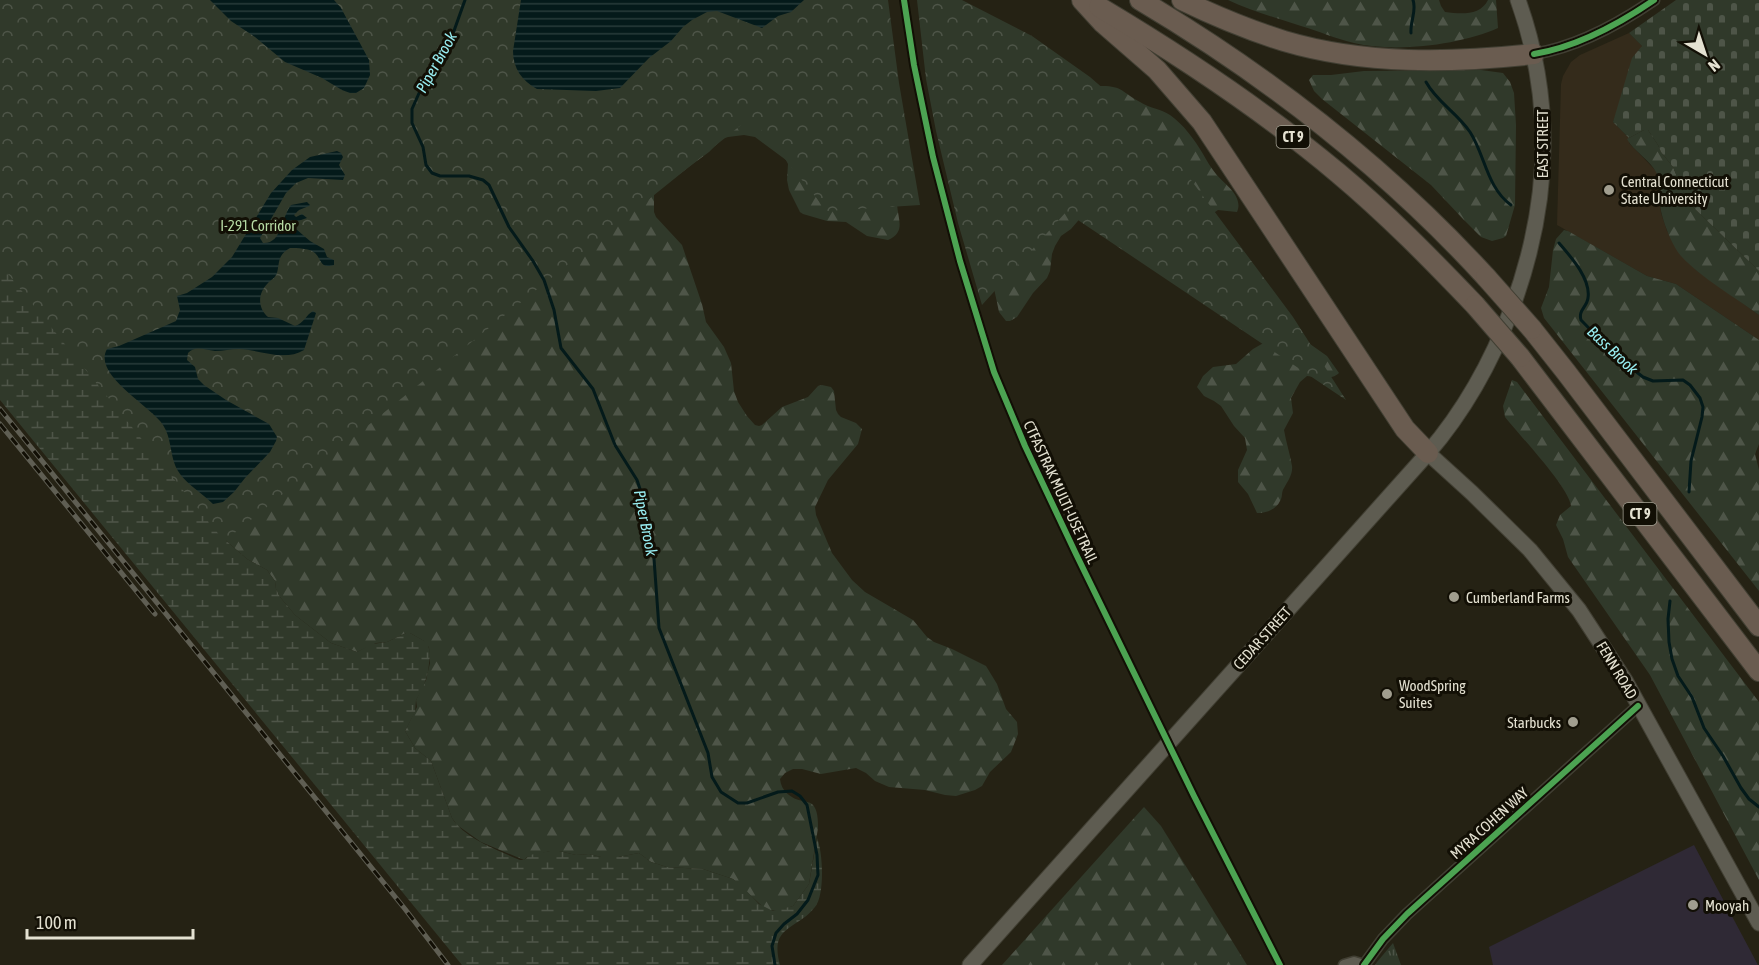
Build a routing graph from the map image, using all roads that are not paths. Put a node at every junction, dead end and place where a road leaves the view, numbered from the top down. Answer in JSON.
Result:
{"nodes":[{"id":1,"x":1084,"y":0,"type":"edge"},
{"id":2,"x":1140,"y":0,"type":"edge"},
{"id":3,"x":1182,"y":0,"type":"edge"},
{"id":4,"x":1518,"y":0,"type":"edge"},
{"id":5,"x":1654,"y":0,"type":"edge"},
{"id":6,"x":1534,"y":54,"type":"junction"},
{"id":7,"x":1519,"y":288,"type":"joint"},
{"id":8,"x":1428,"y":453,"type":"junction"},
{"id":9,"x":1759,"y":626,"type":"edge"},
{"id":10,"x":1759,"y":671,"type":"edge"},
{"id":11,"x":1638,"y":706,"type":"junction"},
{"id":12,"x":1759,"y":923,"type":"edge"},
{"id":13,"x":970,"y":965,"type":"edge"},
{"id":14,"x":1344,"y":965,"type":"edge"},
{"id":15,"x":1364,"y":965,"type":"edge"}],
"edges":[{"from":1,"to":8,"type":"highway"},
{"from":1,"to":10,"type":"highway","number":"CT 9","bridge":true},
{"from":2,"to":9,"type":"highway","number":"CT 9","bridge":true},
{"from":3,"to":6,"type":"highway"},
{"from":4,"to":6,"type":"main road","name":"EAST STREET"},
{"from":5,"to":6,"type":"street"},
{"from":6,"to":7,"type":"main road","name":"EAST STREET"},
{"from":7,"to":8,"type":"main road","name":"CEDAR STREET"},
{"from":8,"to":11,"type":"main road","name":"FENN ROAD"},
{"from":8,"to":13,"type":"main road","name":"CEDAR STREET"},
{"from":11,"to":12,"type":"main road","name":"FENN ROAD"},
{"from":11,"to":15,"type":"street","name":"MYRA COHEN WAY"},
{"from":14,"to":15,"type":"street","name":"MYRA COHEN WAY"}]}
